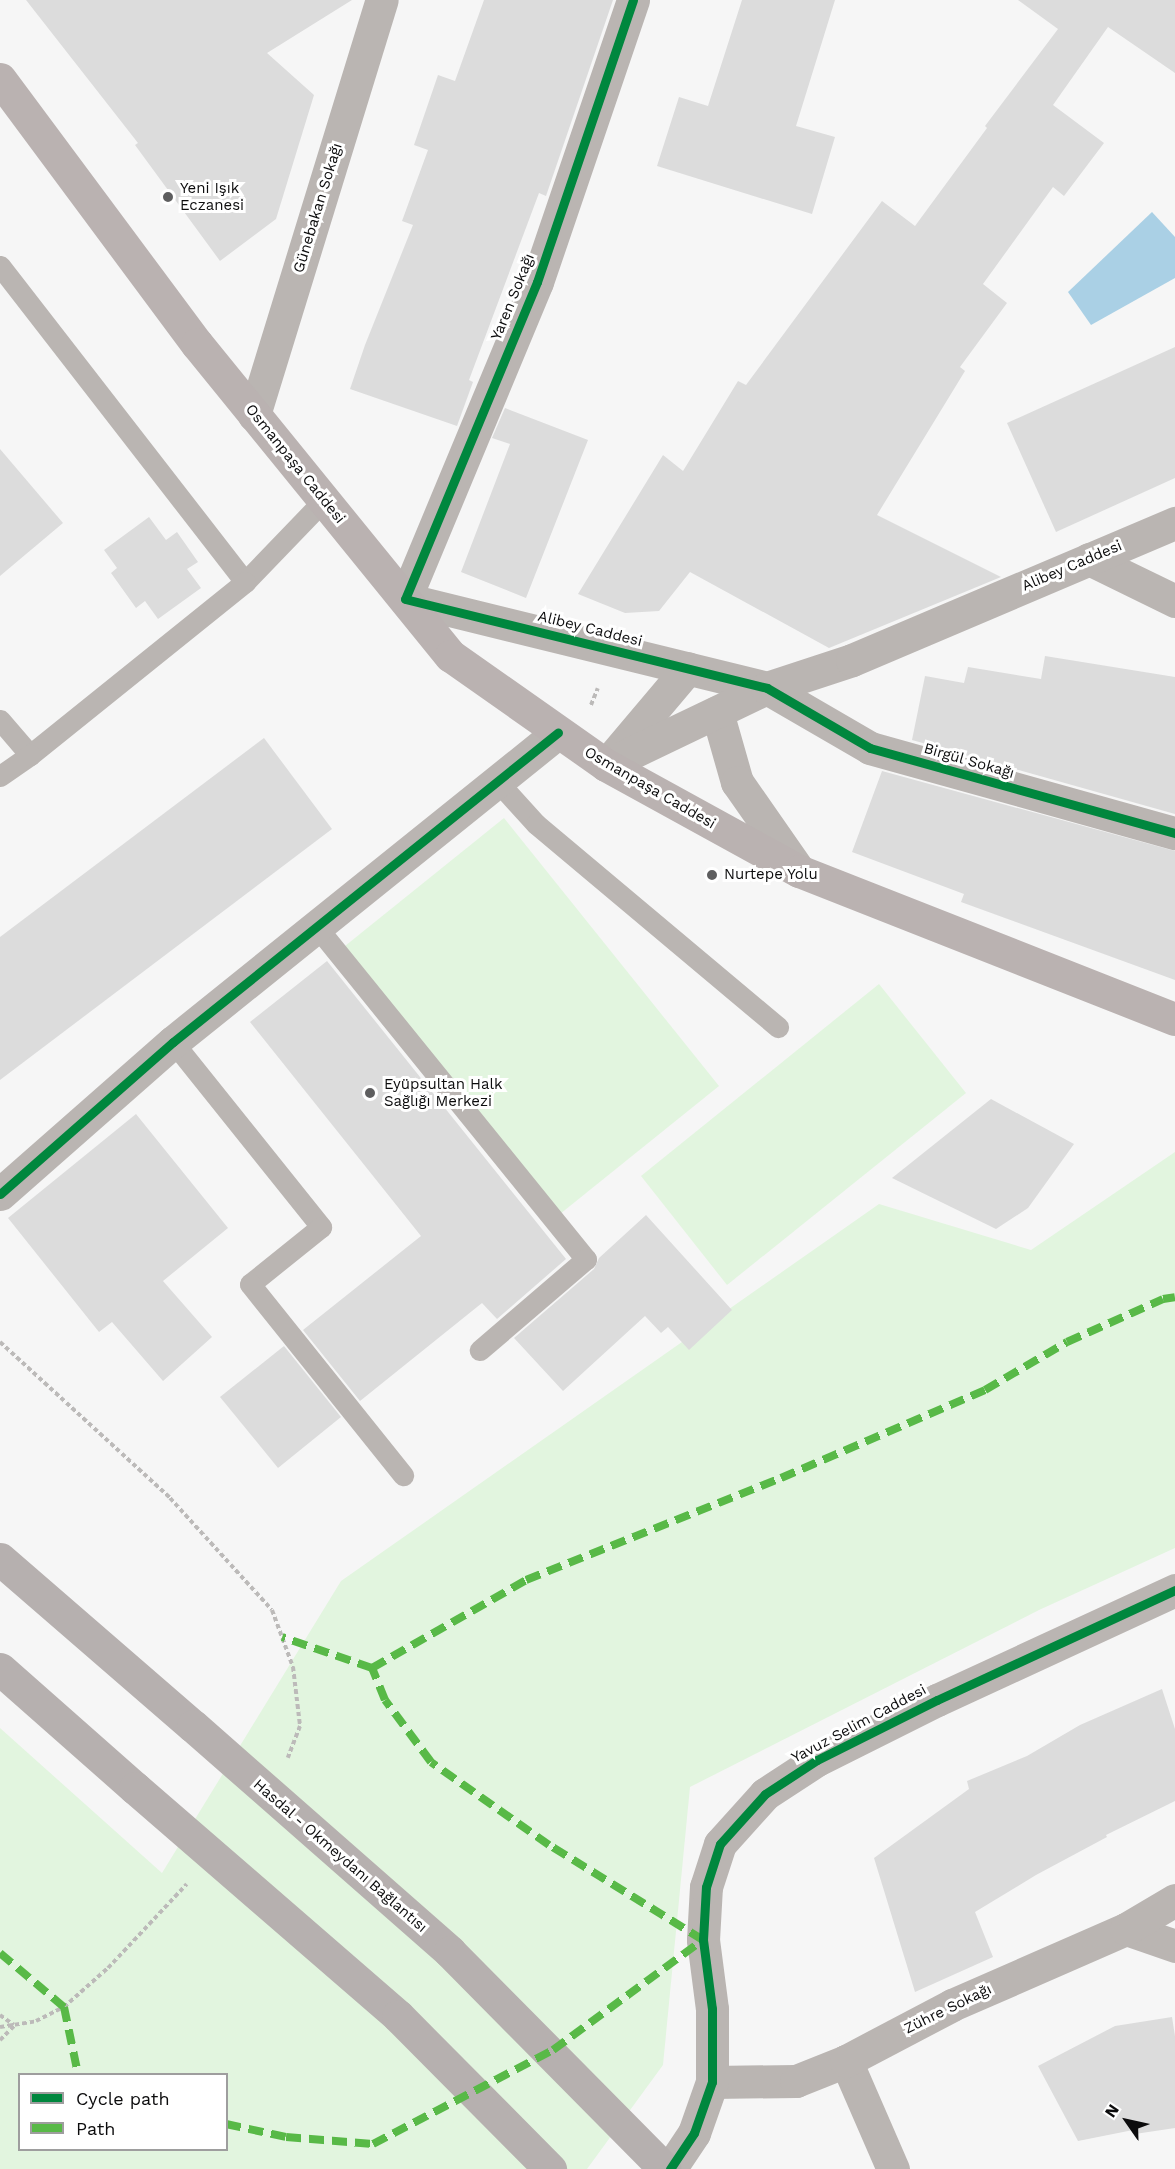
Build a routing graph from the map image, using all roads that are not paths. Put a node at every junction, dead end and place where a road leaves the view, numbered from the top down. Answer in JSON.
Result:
{"nodes":[{"id":1,"x":382,"y":0,"type":"edge"},
{"id":2,"x":633,"y":0,"type":"edge"},
{"id":3,"x":0,"y":79,"type":"edge"},
{"id":4,"x":0,"y":266,"type":"edge"},
{"id":5,"x":255,"y":415,"type":"junction"},
{"id":6,"x":324,"y":500,"type":"junction"},
{"id":7,"x":1175,"y":523,"type":"edge"},
{"id":8,"x":1089,"y":559,"type":"junction"},
{"id":9,"x":245,"y":582,"type":"junction"},
{"id":10,"x":405,"y":599,"type":"junction"},
{"id":11,"x":1175,"y":602,"type":"edge"},
{"id":12,"x":688,"y":668,"type":"junction"},
{"id":13,"x":767,"y":688,"type":"junction"},
{"id":14,"x":717,"y":712,"type":"junction"},
{"id":15,"x":0,"y":720,"type":"edge"},
{"id":16,"x":558,"y":732,"type":"junction"},
{"id":17,"x":30,"y":755,"type":"junction"},
{"id":18,"x":606,"y":765,"type":"junction"},
{"id":19,"x":0,"y":776,"type":"edge"},
{"id":20,"x":497,"y":781,"type":"junction"},
{"id":21,"x":1175,"y":833,"type":"edge"},
{"id":22,"x":799,"y":871,"type":"junction"},
{"id":23,"x":316,"y":926,"type":"junction"},
{"id":24,"x":1175,"y":1019,"type":"edge"},
{"id":25,"x":778,"y":1028,"type":"dead end"},
{"id":26,"x":172,"y":1042,"type":"junction"},
{"id":27,"x":0,"y":1194,"type":"edge"},
{"id":28,"x":480,"y":1350,"type":"dead end"},
{"id":29,"x":403,"y":1475,"type":"dead end"},
{"id":30,"x":0,"y":1559,"type":"edge"},
{"id":31,"x":1175,"y":1590,"type":"edge"},
{"id":32,"x":0,"y":1669,"type":"edge"},
{"id":33,"x":1175,"y":1900,"type":"edge"},
{"id":34,"x":1126,"y":1929,"type":"junction"},
{"id":35,"x":1175,"y":1946,"type":"edge"},
{"id":36,"x":846,"y":2061,"type":"junction"},
{"id":37,"x":712,"y":2082,"type":"junction"},
{"id":38,"x":549,"y":2169,"type":"edge"},
{"id":39,"x":665,"y":2169,"type":"edge"},
{"id":40,"x":670,"y":2169,"type":"edge"},
{"id":41,"x":893,"y":2169,"type":"edge"}],
"edges":[{"from":1,"to":5,"type":"street","name":"Günebakan Sokağı"},
{"from":2,"to":10,"type":"street","name":"Yaren Sokağı"},
{"from":3,"to":5,"type":"main road","name":"Osmanpaşa Caddesi"},
{"from":4,"to":9,"type":"lane"},
{"from":5,"to":6,"type":"main road","name":"Osmanpaşa Caddesi"},
{"from":6,"to":9,"type":"lane"},
{"from":6,"to":10,"type":"main road","name":"Osmanpaşa Caddesi"},
{"from":7,"to":8,"type":"street","name":"Alibey Caddesi"},
{"from":8,"to":11,"type":"street"},
{"from":8,"to":13,"type":"street","name":"Alibey Caddesi"},
{"from":9,"to":17,"type":"lane"},
{"from":10,"to":12,"type":"street","name":"Alibey Caddesi"},
{"from":10,"to":16,"type":"main road","name":"Osmanpaşa Caddesi"},
{"from":12,"to":13,"type":"street","name":"Alibey Caddesi"},
{"from":12,"to":18,"type":"street"},
{"from":13,"to":14,"type":"street","name":"Alibey Caddesi"},
{"from":13,"to":21,"type":"street","name":"Birgül Sokağı"},
{"from":14,"to":18,"type":"street","name":"Alibey Caddesi"},
{"from":14,"to":22,"type":"street"},
{"from":15,"to":17,"type":"lane"},
{"from":16,"to":18,"type":"main road","name":"Osmanpaşa Caddesi"},
{"from":16,"to":20,"type":"street"},
{"from":17,"to":19,"type":"lane"},
{"from":18,"to":22,"type":"main road","name":"Osmanpaşa Caddesi"},
{"from":20,"to":23,"type":"street"},
{"from":20,"to":25,"type":"lane"},
{"from":22,"to":24,"type":"main road","name":"Osmanpaşa Caddesi"},
{"from":23,"to":26,"type":"street"},
{"from":23,"to":28,"type":"lane"},
{"from":26,"to":27,"type":"street"},
{"from":26,"to":29,"type":"lane"},
{"from":30,"to":39,"type":"highway","name":"Hasdal - Okmeydanı Bağlantısı","bridge":true},
{"from":31,"to":37,"type":"street","name":"Yavuz Selim Caddesi"},
{"from":32,"to":38,"type":"highway","bridge":true},
{"from":33,"to":34,"type":"street","name":"Zühre Sokağı"},
{"from":34,"to":35,"type":"street"},
{"from":34,"to":36,"type":"street","name":"Zühre Sokağı"},
{"from":36,"to":37,"type":"street","name":"Zühre Sokağı"},
{"from":36,"to":41,"type":"street"},
{"from":37,"to":40,"type":"street","name":"Yavuz Selim Caddesi"}]}
